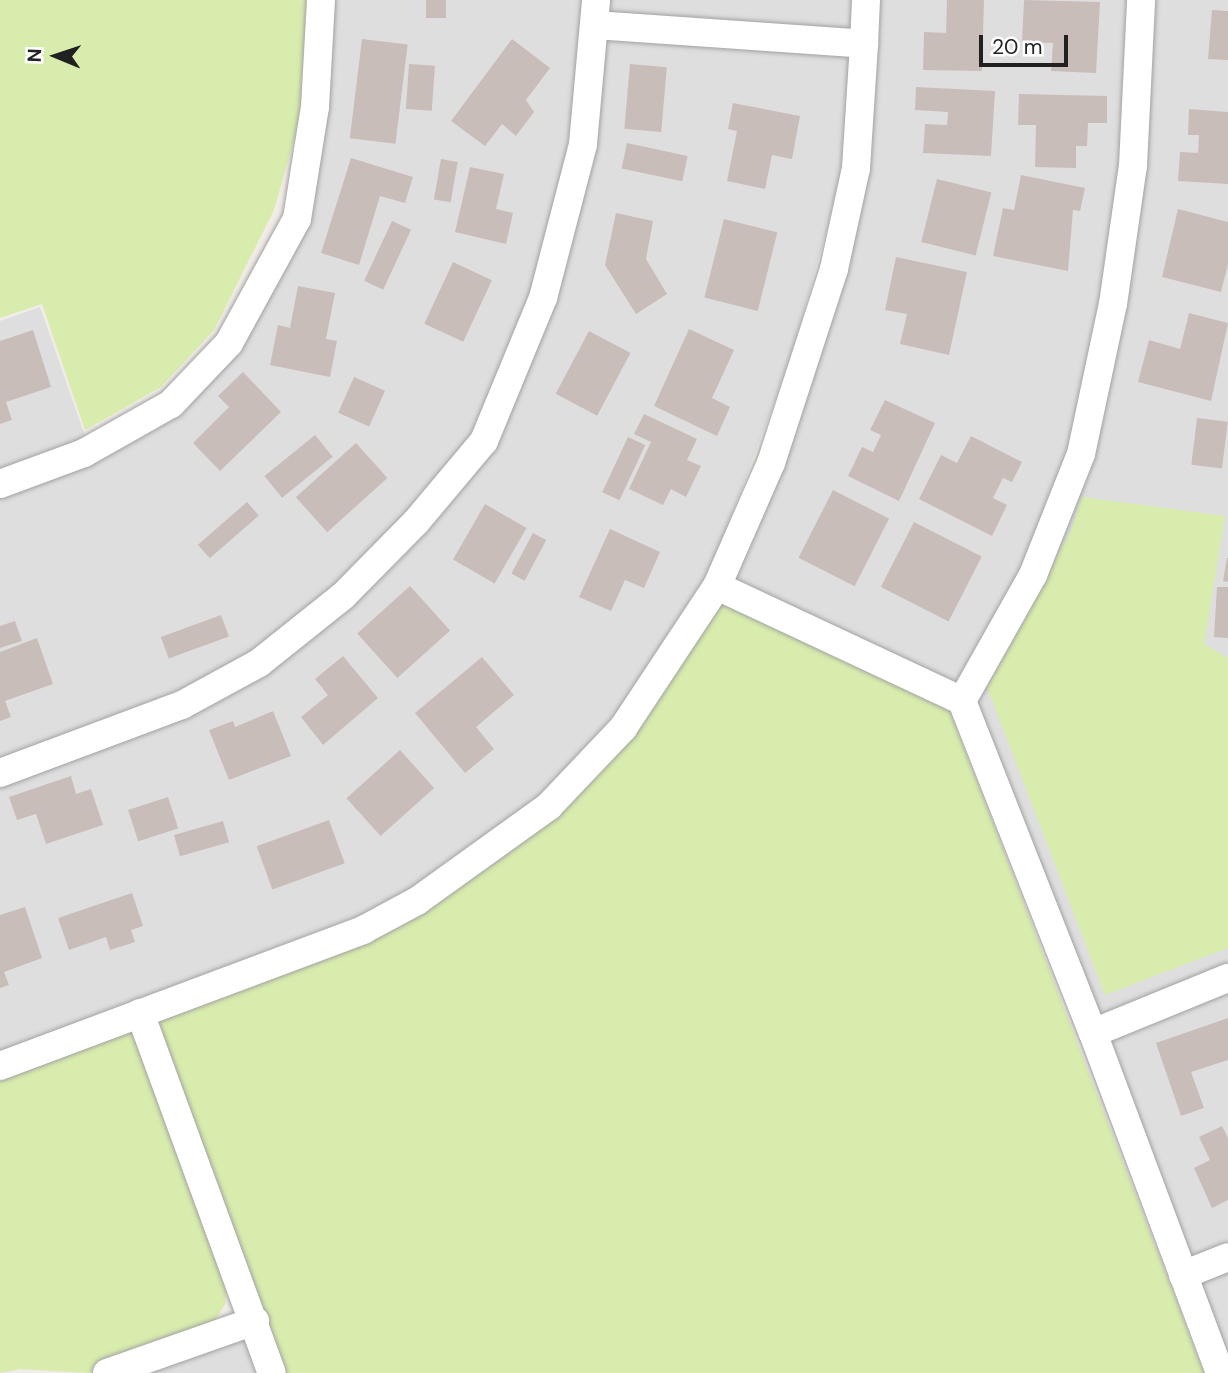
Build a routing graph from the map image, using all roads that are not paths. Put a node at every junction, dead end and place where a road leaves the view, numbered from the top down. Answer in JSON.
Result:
{"nodes":[{"id":1,"x":321,"y":0,"type":"edge"},
{"id":2,"x":866,"y":0,"type":"edge"},
{"id":3,"x":1141,"y":0,"type":"edge"},
{"id":4,"x":596,"y":12,"type":"edge"},
{"id":5,"x":864,"y":44,"type":"junction"},
{"id":6,"x":0,"y":484,"type":"edge"},
{"id":7,"x":717,"y":586,"type":"junction"},
{"id":8,"x":962,"y":701,"type":"junction"},
{"id":9,"x":0,"y":773,"type":"edge"},
{"id":10,"x":1228,"y":978,"type":"edge"},
{"id":11,"x":140,"y":1013,"type":"junction"},
{"id":12,"x":1093,"y":1033,"type":"junction"},
{"id":13,"x":0,"y":1066,"type":"edge"},
{"id":14,"x":1228,"y":1257,"type":"edge"},
{"id":15,"x":1183,"y":1275,"type":"junction"},
{"id":16,"x":255,"y":1321,"type":"junction"},
{"id":17,"x":107,"y":1373,"type":"edge"},
{"id":18,"x":272,"y":1373,"type":"edge"},
{"id":19,"x":1220,"y":1373,"type":"edge"}],
"edges":[{"from":1,"to":6,"type":"street"},
{"from":2,"to":5,"type":"street"},
{"from":3,"to":8,"type":"street"},
{"from":4,"to":5,"type":"street"},
{"from":4,"to":9,"type":"street"},
{"from":5,"to":7,"type":"street"},
{"from":7,"to":8,"type":"street"},
{"from":7,"to":11,"type":"street"},
{"from":8,"to":12,"type":"street"},
{"from":10,"to":12,"type":"street"},
{"from":11,"to":13,"type":"street"},
{"from":11,"to":16,"type":"street"},
{"from":12,"to":15,"type":"street"},
{"from":14,"to":15,"type":"street"},
{"from":15,"to":19,"type":"street"},
{"from":16,"to":17,"type":"street"},
{"from":16,"to":18,"type":"street"}]}
